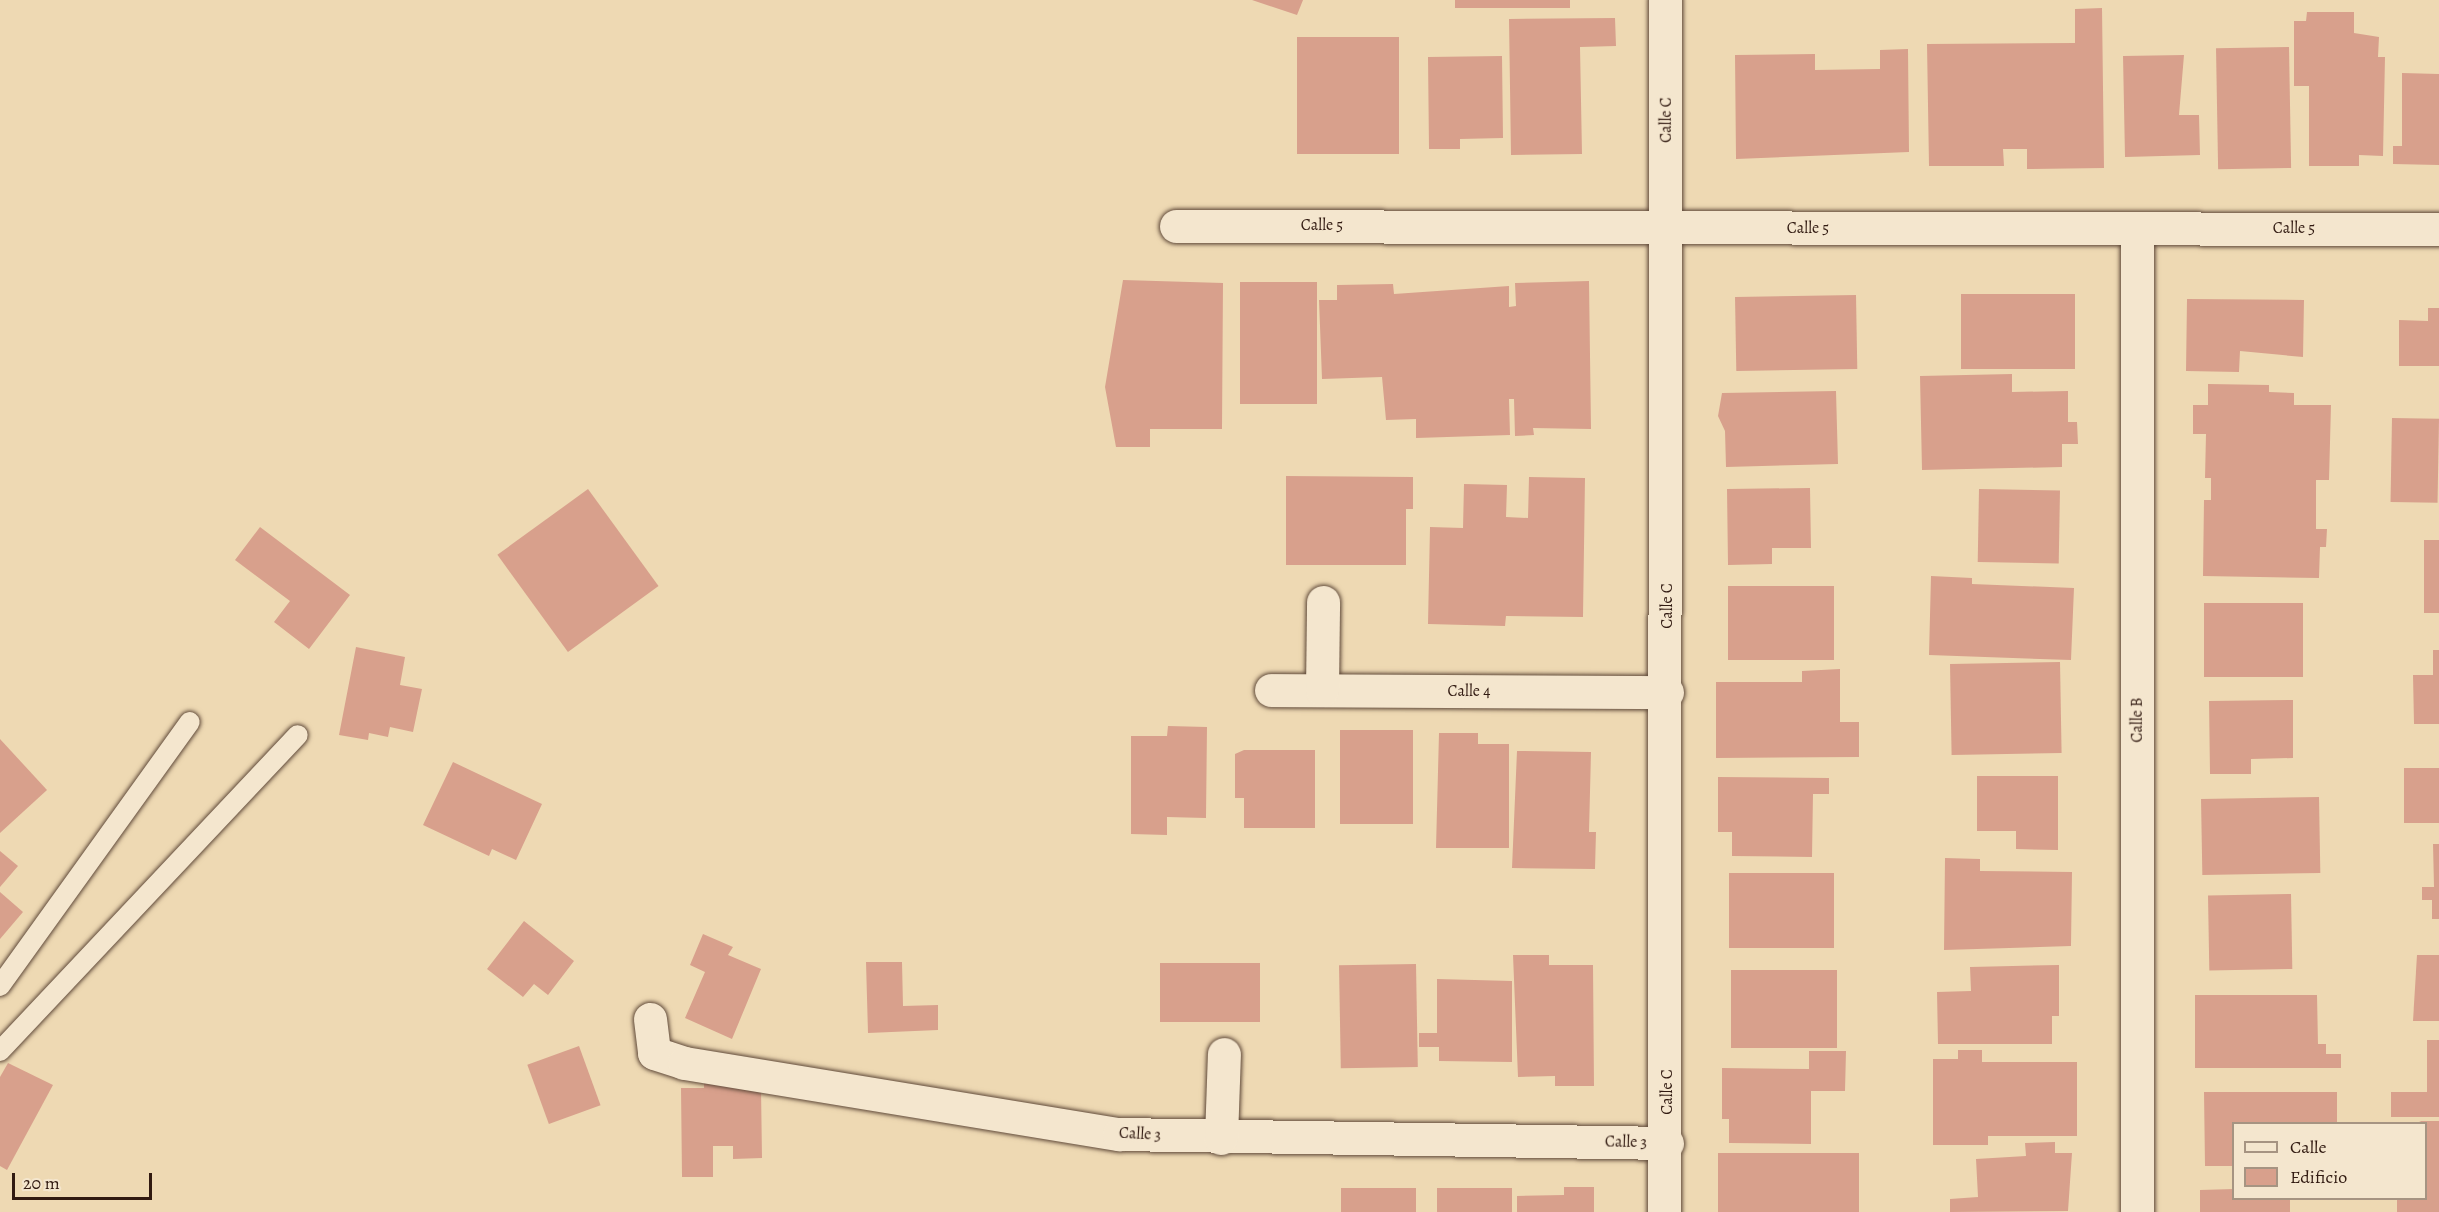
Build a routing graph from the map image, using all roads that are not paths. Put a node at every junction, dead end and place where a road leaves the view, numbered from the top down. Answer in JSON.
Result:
{"nodes":[{"id":1,"x":1665,"y":0,"type":"edge"},
{"id":2,"x":1176,"y":226,"type":"dead end"},
{"id":3,"x":1667,"y":227,"type":"junction"},
{"id":4,"x":2137,"y":228,"type":"junction"},
{"id":5,"x":2439,"y":229,"type":"edge"},
{"id":6,"x":1323,"y":602,"type":"dead end"},
{"id":7,"x":1271,"y":690,"type":"dead end"},
{"id":8,"x":1322,"y":690,"type":"junction"},
{"id":9,"x":1667,"y":692,"type":"junction"},
{"id":10,"x":190,"y":722,"type":"dead end"},
{"id":11,"x":298,"y":735,"type":"dead end"},
{"id":12,"x":0,"y":986,"type":"edge"},
{"id":13,"x":650,"y":1019,"type":"dead end"},
{"id":14,"x":0,"y":1051,"type":"edge"},
{"id":15,"x":1224,"y":1054,"type":"dead end"},
{"id":16,"x":1221,"y":1138,"type":"junction"},
{"id":17,"x":1667,"y":1143,"type":"junction"},
{"id":18,"x":1664,"y":1212,"type":"edge"},
{"id":19,"x":2137,"y":1212,"type":"edge"}],
"edges":[{"from":1,"to":3,"type":"street","name":"Calle C"},
{"from":2,"to":3,"type":"street","name":"Calle 5"},
{"from":3,"to":4,"type":"street","name":"Calle 5"},
{"from":3,"to":9,"type":"street","name":"Calle C"},
{"from":4,"to":5,"type":"street","name":"Calle 5"},
{"from":4,"to":19,"type":"street","name":"Calle B"},
{"from":6,"to":8,"type":"street"},
{"from":7,"to":8,"type":"street","name":"Calle 4"},
{"from":8,"to":9,"type":"street","name":"Calle 4"},
{"from":9,"to":17,"type":"street","name":"Calle C"},
{"from":10,"to":12,"type":"lane"},
{"from":11,"to":14,"type":"lane"},
{"from":13,"to":16,"type":"street","name":"Calle 3"},
{"from":15,"to":16,"type":"street"},
{"from":16,"to":17,"type":"street","name":"Calle 3"},
{"from":17,"to":18,"type":"street","name":"Calle C"}]}
